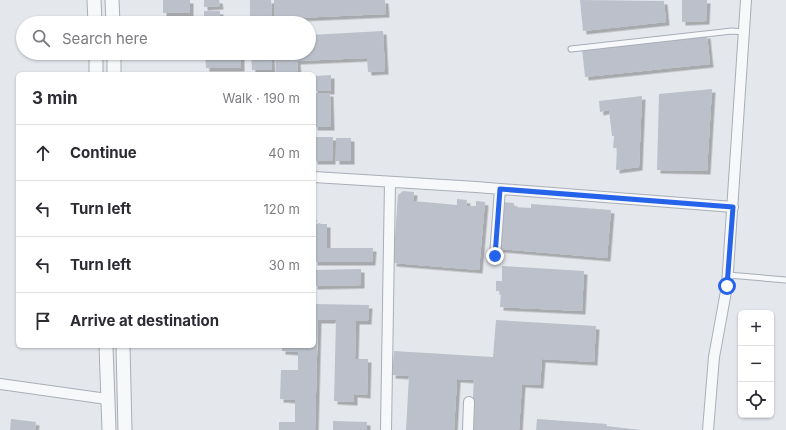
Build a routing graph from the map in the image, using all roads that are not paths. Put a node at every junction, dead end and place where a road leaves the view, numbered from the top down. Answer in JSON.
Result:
{"nodes":[{"id":1,"x":94,"y":0,"type":"edge"},
{"id":2,"x":112,"y":0,"type":"edge"},
{"id":3,"x":746,"y":0,"type":"edge"},
{"id":4,"x":95,"y":16,"type":"edge"},
{"id":5,"x":113,"y":16,"type":"edge"},
{"id":6,"x":745,"y":32,"type":"junction"},
{"id":7,"x":571,"y":49,"type":"dead end"},
{"id":8,"x":96,"y":60,"type":"edge"},
{"id":9,"x":114,"y":60,"type":"edge"},
{"id":10,"x":96,"y":72,"type":"edge"},
{"id":11,"x":114,"y":72,"type":"edge"},
{"id":12,"x":316,"y":177,"type":"edge"},
{"id":13,"x":390,"y":182,"type":"junction"},
{"id":14,"x":500,"y":189,"type":"junction"},
{"id":15,"x":733,"y":207,"type":"junction"},
{"id":16,"x":495,"y":256,"type":"dead end"},
{"id":17,"x":728,"y":275,"type":"junction"},
{"id":18,"x":786,"y":280,"type":"edge"},
{"id":19,"x":106,"y":348,"type":"edge"},
{"id":20,"x":123,"y":348,"type":"edge"},
{"id":21,"x":0,"y":384,"type":"edge"},
{"id":22,"x":107,"y":399,"type":"junction"},
{"id":23,"x":469,"y":402,"type":"dead end"},
{"id":24,"x":108,"y":430,"type":"edge"},
{"id":25,"x":126,"y":430,"type":"edge"},
{"id":26,"x":386,"y":430,"type":"edge"},
{"id":27,"x":468,"y":430,"type":"edge"},
{"id":28,"x":708,"y":430,"type":"edge"}],
"edges":[{"from":1,"to":4,"type":"street"},
{"from":2,"to":5,"type":"street"},
{"from":3,"to":6,"type":"street"},
{"from":6,"to":7,"type":"lane"},
{"from":6,"to":15,"type":"street"},
{"from":8,"to":10,"type":"street"},
{"from":9,"to":11,"type":"street"},
{"from":12,"to":13,"type":"street"},
{"from":13,"to":14,"type":"street"},
{"from":13,"to":26,"type":"street"},
{"from":14,"to":15,"type":"street"},
{"from":14,"to":16,"type":"street"},
{"from":15,"to":17,"type":"street"},
{"from":17,"to":18,"type":"lane"},
{"from":17,"to":28,"type":"street"},
{"from":19,"to":22,"type":"street"},
{"from":20,"to":25,"type":"street"},
{"from":21,"to":22,"type":"street"},
{"from":22,"to":24,"type":"street"},
{"from":23,"to":27,"type":"street"}]}
